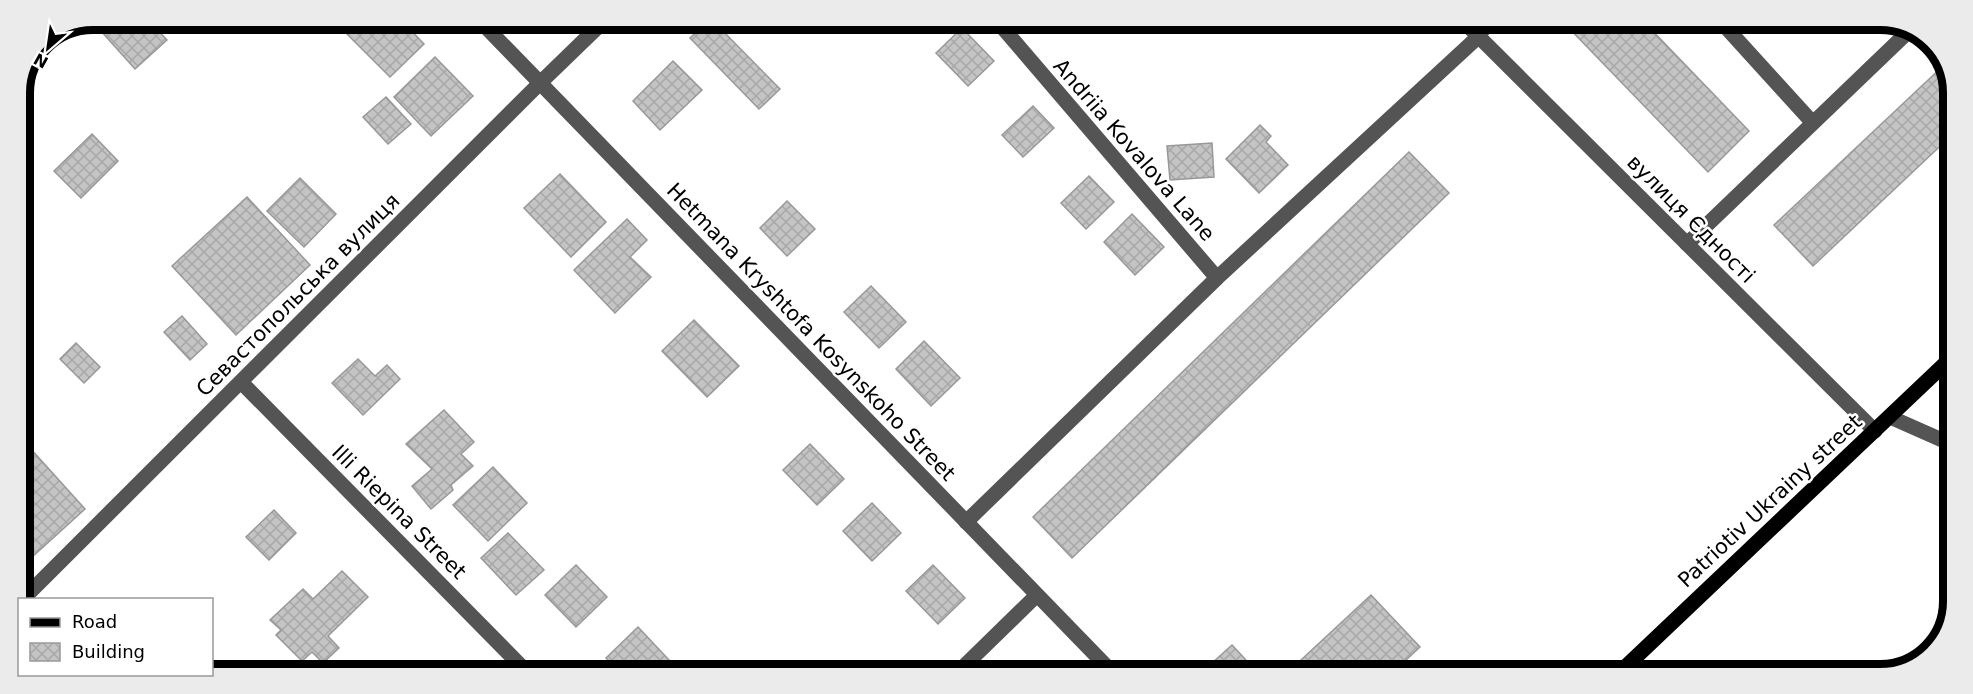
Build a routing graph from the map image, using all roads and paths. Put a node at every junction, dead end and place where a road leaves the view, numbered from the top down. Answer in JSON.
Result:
{"nodes":[{"id":1,"x":489,"y":30,"type":"edge"},
{"id":2,"x":595,"y":30,"type":"edge"},
{"id":3,"x":1005,"y":30,"type":"edge"},
{"id":4,"x":1471,"y":30,"type":"edge"},
{"id":5,"x":1483,"y":30,"type":"edge"},
{"id":6,"x":1728,"y":30,"type":"edge"},
{"id":7,"x":1904,"y":35,"type":"edge"},
{"id":8,"x":1478,"y":37,"type":"junction"},
{"id":9,"x":540,"y":83,"type":"junction"},
{"id":10,"x":1812,"y":123,"type":"junction"},
{"id":11,"x":1687,"y":244,"type":"junction"},
{"id":12,"x":1217,"y":278,"type":"junction"},
{"id":13,"x":1943,"y":367,"type":"edge"},
{"id":14,"x":241,"y":382,"type":"junction"},
{"id":15,"x":1890,"y":417,"type":"junction"},
{"id":16,"x":1875,"y":431,"type":"junction"},
{"id":17,"x":1943,"y":440,"type":"edge"},
{"id":18,"x":966,"y":522,"type":"junction"},
{"id":19,"x":30,"y":592,"type":"edge"},
{"id":20,"x":1037,"y":595,"type":"junction"},
{"id":21,"x":519,"y":664,"type":"edge"},
{"id":22,"x":966,"y":664,"type":"edge"},
{"id":23,"x":1104,"y":664,"type":"edge"},
{"id":24,"x":1629,"y":664,"type":"edge"}],
"edges":[{"from":1,"to":9,"type":"street","name":"Hetmana Kryshtofa Kosynskoho Street"},
{"from":2,"to":9,"type":"street","name":"Севастопольська вулиця"},
{"from":3,"to":12,"type":"street","name":"Andriia Kovalova Lane"},
{"from":4,"to":8,"type":"street","name":"вулиця Єдності"},
{"from":5,"to":8,"type":"street"},
{"from":6,"to":10,"type":"street"},
{"from":7,"to":10,"type":"street"},
{"from":8,"to":11,"type":"street","name":"вулиця Єдності"},
{"from":8,"to":12,"type":"street"},
{"from":9,"to":14,"type":"street","name":"Севастопольська вулиця"},
{"from":9,"to":18,"type":"street","name":"Hetmana Kryshtofa Kosynskoho Street"},
{"from":10,"to":11,"type":"street"},
{"from":11,"to":16,"type":"street","name":"вулиця Єдності"},
{"from":12,"to":18,"type":"street"},
{"from":13,"to":15,"type":"main road","name":"Patriotiv Ukrainy street"},
{"from":14,"to":19,"type":"street","name":"Севастопольська вулиця"},
{"from":14,"to":21,"type":"street","name":"Illi Riepina Street"},
{"from":15,"to":16,"type":"main road","name":"Patriotiv Ukrainy street"},
{"from":15,"to":17,"type":"street"},
{"from":16,"to":24,"type":"main road","name":"Patriotiv Ukrainy street"},
{"from":18,"to":20,"type":"street","name":"Hetmana Kryshtofa Kosynskoho Street"},
{"from":20,"to":22,"type":"street"},
{"from":20,"to":23,"type":"street","name":"Hetmana Kryshtofa Kosynskoho Street"}]}
